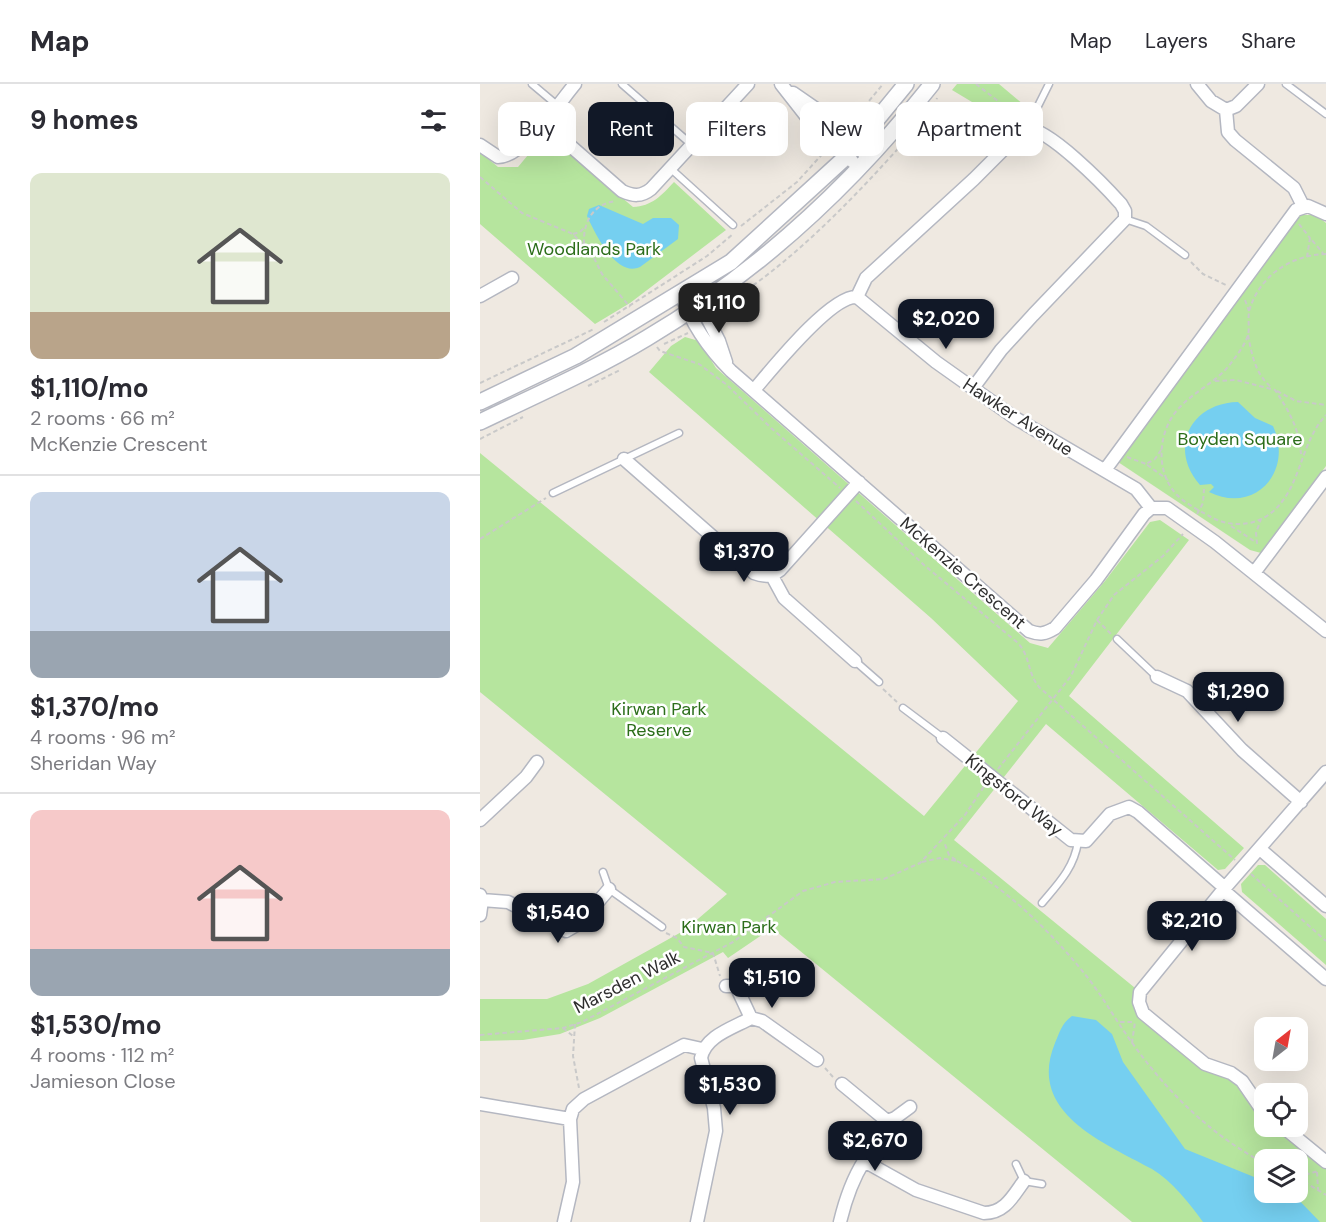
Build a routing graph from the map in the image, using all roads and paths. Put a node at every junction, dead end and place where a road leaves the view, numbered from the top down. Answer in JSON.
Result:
{"nodes":[{"id":1,"x":532,"y":84,"type":"edge"},
{"id":2,"x":575,"y":84,"type":"edge"},
{"id":3,"x":622,"y":84,"type":"edge"},
{"id":4,"x":748,"y":84,"type":"edge"},
{"id":5,"x":884,"y":84,"type":"edge"},
{"id":6,"x":906,"y":84,"type":"edge"},
{"id":7,"x":932,"y":84,"type":"edge"},
{"id":8,"x":976,"y":84,"type":"edge"},
{"id":9,"x":1049,"y":84,"type":"edge"},
{"id":10,"x":1197,"y":84,"type":"edge"},
{"id":11,"x":1258,"y":84,"type":"edge"},
{"id":12,"x":1286,"y":84,"type":"edge"},
{"id":13,"x":781,"y":85,"type":"edge"},
{"id":14,"x":553,"y":102,"type":"edge"},
{"id":15,"x":560,"y":102,"type":"edge"},
{"id":16,"x":731,"y":102,"type":"edge"},
{"id":17,"x":806,"y":102,"type":"edge"},
{"id":18,"x":869,"y":102,"type":"edge"},
{"id":19,"x":999,"y":102,"type":"edge"},
{"id":20,"x":1041,"y":102,"type":"edge"},
{"id":21,"x":800,"y":108,"type":"edge"},
{"id":22,"x":1226,"y":110,"type":"junction"},
{"id":23,"x":884,"y":111,"type":"edge"},
{"id":24,"x":1326,"y":114,"type":"edge"},
{"id":25,"x":1043,"y":132,"type":"edge"},
{"id":26,"x":686,"y":140,"type":"edge"},
{"id":27,"x":480,"y":145,"type":"edge"},
{"id":28,"x":576,"y":150,"type":"edge"},
{"id":29,"x":686,"y":151,"type":"edge"},
{"id":30,"x":498,"y":156,"type":"edge"},
{"id":31,"x":821,"y":156,"type":"edge"},
{"id":32,"x":846,"y":156,"type":"edge"},
{"id":33,"x":857,"y":156,"type":"edge"},
{"id":34,"x":996,"y":156,"type":"edge"},
{"id":35,"x":865,"y":163,"type":"junction"},
{"id":36,"x":670,"y":168,"type":"junction"},
{"id":37,"x":480,"y":177,"type":"edge"},
{"id":38,"x":605,"y":204,"type":"dead end"},
{"id":39,"x":1303,"y":206,"type":"junction"},
{"id":40,"x":1326,"y":214,"type":"edge"},
{"id":41,"x":1125,"y":219,"type":"junction"},
{"id":42,"x":733,"y":225,"type":"dead end"},
{"id":43,"x":584,"y":228,"type":"junction"},
{"id":44,"x":573,"y":234,"type":"junction"},
{"id":45,"x":584,"y":244,"type":"junction"},
{"id":46,"x":1325,"y":254,"type":"edge"},
{"id":47,"x":1185,"y":255,"type":"joint"},
{"id":48,"x":1306,"y":257,"type":"junction"},
{"id":49,"x":512,"y":278,"type":"dead end"},
{"id":50,"x":686,"y":290,"type":"junction"},
{"id":51,"x":1235,"y":292,"type":"junction"},
{"id":52,"x":1256,"y":293,"type":"junction"},
{"id":53,"x":480,"y":296,"type":"edge"},
{"id":54,"x":857,"y":297,"type":"junction"},
{"id":55,"x":700,"y":303,"type":"junction"},
{"id":56,"x":629,"y":306,"type":"junction"},
{"id":57,"x":1249,"y":311,"type":"junction"},
{"id":58,"x":687,"y":312,"type":"junction"},
{"id":59,"x":639,"y":320,"type":"junction"},
{"id":60,"x":694,"y":331,"type":"dead end"},
{"id":61,"x":1248,"y":335,"type":"junction"},
{"id":62,"x":654,"y":342,"type":"junction"},
{"id":63,"x":731,"y":371,"type":"junction"},
{"id":64,"x":1215,"y":381,"type":"junction"},
{"id":65,"x":480,"y":383,"type":"edge"},
{"id":66,"x":973,"y":388,"type":"junction"},
{"id":67,"x":754,"y":390,"type":"junction"},
{"id":68,"x":1275,"y":390,"type":"junction"},
{"id":69,"x":480,"y":402,"type":"edge"},
{"id":70,"x":1326,"y":405,"type":"edge"},
{"id":71,"x":1326,"y":416,"type":"edge"},
{"id":72,"x":480,"y":422,"type":"edge"},
{"id":73,"x":678,"y":433,"type":"dead end"},
{"id":74,"x":1161,"y":449,"type":"junction"},
{"id":75,"x":1302,"y":456,"type":"junction"},
{"id":76,"x":624,"y":459,"type":"junction"},
{"id":77,"x":1105,"y":470,"type":"junction"},
{"id":78,"x":1326,"y":477,"type":"edge"},
{"id":79,"x":1168,"y":480,"type":"junction"},
{"id":80,"x":859,"y":482,"type":"junction"},
{"id":81,"x":1204,"y":489,"type":"dead end"},
{"id":82,"x":553,"y":493,"type":"joint"},
{"id":83,"x":848,"y":493,"type":"junction"},
{"id":84,"x":1151,"y":508,"type":"junction"},
{"id":85,"x":1200,"y":511,"type":"junction"},
{"id":86,"x":1261,"y":519,"type":"junction"},
{"id":87,"x":1230,"y":525,"type":"junction"},
{"id":88,"x":480,"y":539,"type":"edge"},
{"id":89,"x":1254,"y":573,"type":"junction"},
{"id":90,"x":772,"y":576,"type":"junction"},
{"id":91,"x":1097,"y":620,"type":"dead end"},
{"id":92,"x":1326,"y":631,"type":"edge"},
{"id":93,"x":1117,"y":639,"type":"joint"},
{"id":94,"x":855,"y":661,"type":"joint"},
{"id":95,"x":1157,"y":677,"type":"joint"},
{"id":96,"x":879,"y":682,"type":"joint"},
{"id":97,"x":903,"y":708,"type":"joint"},
{"id":98,"x":944,"y":738,"type":"joint"},
{"id":99,"x":537,"y":762,"type":"dead end"},
{"id":100,"x":1326,"y":772,"type":"edge"},
{"id":101,"x":1301,"y":802,"type":"junction"},
{"id":102,"x":480,"y":820,"type":"edge"},
{"id":103,"x":944,"y":840,"type":"dead end"},
{"id":104,"x":1078,"y":842,"type":"junction"},
{"id":105,"x":1260,"y":849,"type":"junction"},
{"id":106,"x":957,"y":861,"type":"junction"},
{"id":107,"x":920,"y":863,"type":"dead end"},
{"id":108,"x":1243,"y":867,"type":"junction"},
{"id":109,"x":603,"y":872,"type":"dead end"},
{"id":110,"x":609,"y":889,"type":"junction"},
{"id":111,"x":1224,"y":889,"type":"junction"},
{"id":112,"x":481,"y":898,"type":"edge"},
{"id":113,"x":1042,"y":903,"type":"dead end"},
{"id":114,"x":1326,"y":906,"type":"edge"},
{"id":115,"x":480,"y":915,"type":"edge"},
{"id":116,"x":662,"y":927,"type":"joint"},
{"id":117,"x":1326,"y":941,"type":"edge"},
{"id":118,"x":713,"y":953,"type":"junction"},
{"id":119,"x":1326,"y":979,"type":"edge"},
{"id":120,"x":726,"y":986,"type":"joint"},
{"id":121,"x":751,"y":1018,"type":"junction"},
{"id":122,"x":1118,"y":1021,"type":"junction"},
{"id":123,"x":575,"y":1024,"type":"junction"},
{"id":124,"x":563,"y":1028,"type":"junction"},
{"id":125,"x":480,"y":1035,"type":"edge"},
{"id":126,"x":573,"y":1036,"type":"junction"},
{"id":127,"x":1132,"y":1043,"type":"junction"},
{"id":128,"x":702,"y":1049,"type":"junction"},
{"id":129,"x":816,"y":1060,"type":"joint"},
{"id":130,"x":842,"y":1084,"type":"joint"},
{"id":131,"x":1254,"y":1098,"type":"edge"},
{"id":132,"x":584,"y":1099,"type":"junction"},
{"id":133,"x":480,"y":1104,"type":"edge"},
{"id":134,"x":910,"y":1107,"type":"dead end"},
{"id":135,"x":570,"y":1119,"type":"junction"},
{"id":136,"x":887,"y":1120,"type":"junction"},
{"id":137,"x":1295,"y":1137,"type":"edge"},
{"id":138,"x":1254,"y":1157,"type":"edge"},
{"id":139,"x":864,"y":1161,"type":"junction"},
{"id":140,"x":1326,"y":1162,"type":"edge"},
{"id":141,"x":1016,"y":1164,"type":"dead end"},
{"id":142,"x":1308,"y":1175,"type":"edge"},
{"id":143,"x":1024,"y":1180,"type":"junction"},
{"id":144,"x":1042,"y":1184,"type":"dead end"},
{"id":145,"x":1308,"y":1184,"type":"edge"},
{"id":146,"x":1318,"y":1190,"type":"junction"},
{"id":147,"x":1326,"y":1195,"type":"edge"},
{"id":148,"x":564,"y":1219,"type":"edge"},
{"id":149,"x":697,"y":1222,"type":"edge"},
{"id":150,"x":840,"y":1222,"type":"edge"}],
"edges":[{"from":1,"to":14,"type":"lane"},
{"from":2,"to":15,"type":"street"},
{"from":3,"to":26,"type":"lane"},
{"from":4,"to":16,"type":"street"},
{"from":5,"to":18,"type":"path"},
{"from":6,"to":23,"type":"street"},
{"from":7,"to":35,"type":"street"},
{"from":8,"to":19,"type":"path"},
{"from":9,"to":20,"type":"lane"},
{"from":10,"to":22,"type":"street"},
{"from":11,"to":22,"type":"street"},
{"from":12,"to":24,"type":"lane"},
{"from":13,"to":17,"type":"street"},
{"from":13,"to":21,"type":"street"},
{"from":22,"to":39,"type":"street"},
{"from":25,"to":41,"type":"street"},
{"from":27,"to":30,"type":"street"},
{"from":28,"to":36,"type":"street"},
{"from":29,"to":36,"type":"street"},
{"from":31,"to":56,"type":"path"},
{"from":32,"to":50,"type":"street"},
{"from":33,"to":35,"type":"street"},
{"from":34,"to":54,"type":"street"},
{"from":35,"to":55,"type":"street"},
{"from":36,"to":42,"type":"lane"},
{"from":37,"to":44,"type":"path"},
{"from":38,"to":43,"type":"path"},
{"from":39,"to":40,"type":"street"},
{"from":39,"to":51,"type":"street"},
{"from":41,"to":47,"type":"lane"},
{"from":41,"to":66,"type":"street"},
{"from":43,"to":44,"type":"path"},
{"from":43,"to":45,"type":"path"},
{"from":44,"to":45,"type":"path"},
{"from":45,"to":56,"type":"path"},
{"from":46,"to":48,"type":"path"},
{"from":46,"to":48,"type":"path"},
{"from":47,"to":51,"type":"path"},
{"from":48,"to":52,"type":"path"},
{"from":49,"to":53,"type":"street"},
{"from":50,"to":55,"type":"street","name":"McKenzie Crescent"},
{"from":50,"to":58,"type":"street","name":"McKenzie Crescent"},
{"from":50,"to":59,"type":"street"},
{"from":51,"to":77,"type":"street"},
{"from":52,"to":57,"type":"path"},
{"from":52,"to":57,"type":"path"},
{"from":54,"to":66,"type":"street","name":"Hawker Avenue"},
{"from":54,"to":67,"type":"street"},
{"from":55,"to":58,"type":"street"},
{"from":55,"to":63,"type":"street","name":"McKenzie Crescent"},
{"from":56,"to":59,"type":"path"},
{"from":56,"to":65,"type":"path"},
{"from":57,"to":61,"type":"path"},
{"from":58,"to":62,"type":"street"},
{"from":58,"to":63,"type":"street","name":"McKenzie Crescent"},
{"from":59,"to":69,"type":"street"},
{"from":60,"to":62,"type":"path"},
{"from":61,"to":64,"type":"path"},
{"from":61,"to":68,"type":"path"},
{"from":62,"to":72,"type":"street"},
{"from":62,"to":83,"type":"path"},
{"from":63,"to":67,"type":"street","name":"McKenzie Crescent"},
{"from":64,"to":68,"type":"path"},
{"from":64,"to":74,"type":"path"},
{"from":66,"to":77,"type":"street","name":"Hawker Avenue"},
{"from":67,"to":80,"type":"street","name":"McKenzie Crescent"},
{"from":68,"to":70,"type":"path"},
{"from":68,"to":75,"type":"path"},
{"from":71,"to":75,"type":"path"},
{"from":73,"to":76,"type":"lane"},
{"from":74,"to":79,"type":"path"},
{"from":74,"to":79,"type":"path"},
{"from":75,"to":86,"type":"path"},
{"from":76,"to":82,"type":"lane"},
{"from":76,"to":90,"type":"street"},
{"from":77,"to":84,"type":"street","name":"Hawker Avenue"},
{"from":78,"to":89,"type":"street"},
{"from":79,"to":85,"type":"path"},
{"from":80,"to":83,"type":"street"},
{"from":80,"to":84,"type":"street","name":"McKenzie Crescent"},
{"from":81,"to":85,"type":"path"},
{"from":82,"to":88,"type":"path"},
{"from":83,"to":90,"type":"street"},
{"from":83,"to":108,"type":"path"},
{"from":84,"to":89,"type":"street"},
{"from":85,"to":87,"type":"path"},
{"from":86,"to":87,"type":"path"},
{"from":86,"to":87,"type":"path"},
{"from":89,"to":92,"type":"street"},
{"from":90,"to":94,"type":"street"},
{"from":91,"to":93,"type":"path"},
{"from":93,"to":95,"type":"lane"},
{"from":94,"to":96,"type":"lane"},
{"from":95,"to":101,"type":"street"},
{"from":96,"to":97,"type":"path"},
{"from":97,"to":98,"type":"lane"},
{"from":98,"to":104,"type":"street","name":"Kingsford Way"},
{"from":99,"to":102,"type":"street"},
{"from":100,"to":101,"type":"street"},
{"from":101,"to":105,"type":"street"},
{"from":103,"to":106,"type":"path"},
{"from":104,"to":111,"type":"street","name":"Kingsford Way"},
{"from":104,"to":113,"type":"lane"},
{"from":105,"to":108,"type":"street"},
{"from":105,"to":114,"type":"street"},
{"from":106,"to":107,"type":"path"},
{"from":106,"to":122,"type":"path"},
{"from":108,"to":111,"type":"street"},
{"from":108,"to":117,"type":"path"},
{"from":109,"to":110,"type":"lane"},
{"from":110,"to":112,"type":"street"},
{"from":110,"to":116,"type":"lane"},
{"from":111,"to":119,"type":"street"},
{"from":111,"to":131,"type":"street"},
{"from":112,"to":115,"type":"street"},
{"from":116,"to":118,"type":"path"},
{"from":118,"to":120,"type":"path"},
{"from":118,"to":123,"type":"path","name":"Marsden Walk"},
{"from":120,"to":121,"type":"street"},
{"from":121,"to":128,"type":"street"},
{"from":121,"to":129,"type":"street"},
{"from":122,"to":127,"type":"path"},
{"from":122,"to":127,"type":"path"},
{"from":123,"to":124,"type":"path","name":"Marsden Walk"},
{"from":123,"to":126,"type":"path"},
{"from":124,"to":125,"type":"path","name":"Marsden Walk"},
{"from":124,"to":126,"type":"path"},
{"from":126,"to":132,"type":"path"},
{"from":127,"to":138,"type":"path"},
{"from":128,"to":132,"type":"street"},
{"from":128,"to":149,"type":"street"},
{"from":129,"to":130,"type":"path"},
{"from":130,"to":136,"type":"street"},
{"from":132,"to":135,"type":"street"},
{"from":133,"to":135,"type":"street"},
{"from":134,"to":136,"type":"street"},
{"from":135,"to":148,"type":"street"},
{"from":136,"to":139,"type":"street"},
{"from":137,"to":140,"type":"street"},
{"from":139,"to":143,"type":"street"},
{"from":139,"to":150,"type":"street"},
{"from":141,"to":143,"type":"lane"},
{"from":142,"to":146,"type":"path"},
{"from":143,"to":144,"type":"lane"},
{"from":145,"to":146,"type":"path"},
{"from":146,"to":147,"type":"path"}]}
